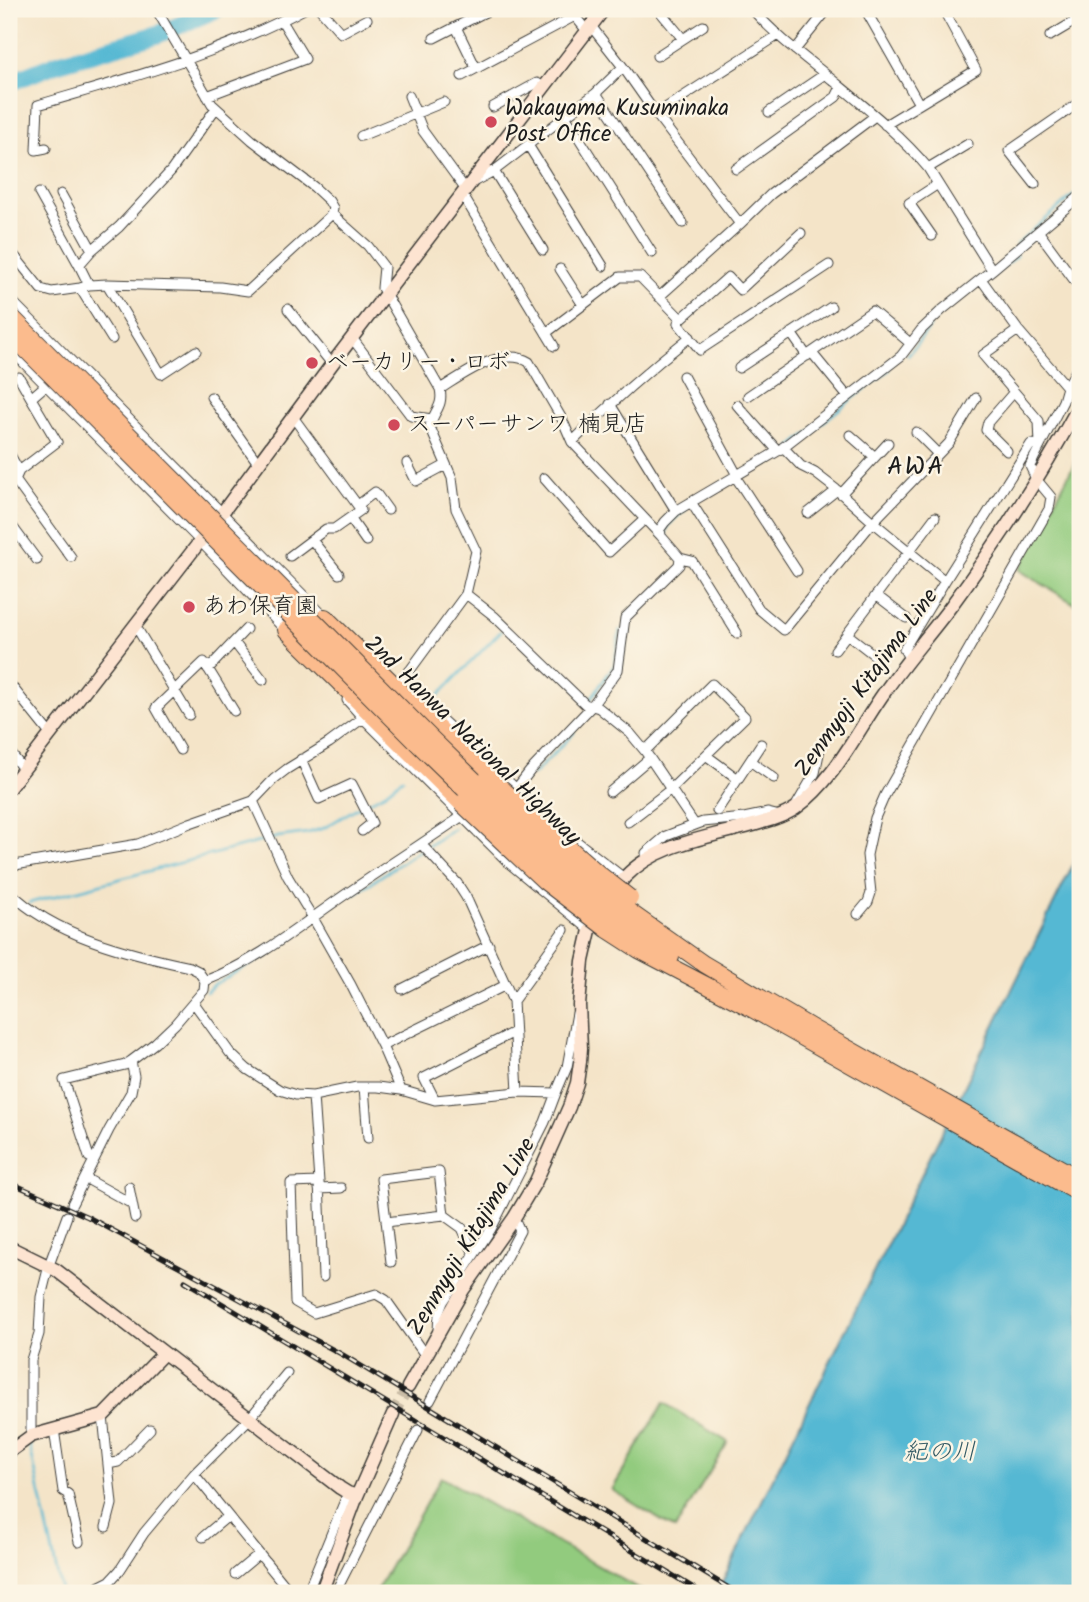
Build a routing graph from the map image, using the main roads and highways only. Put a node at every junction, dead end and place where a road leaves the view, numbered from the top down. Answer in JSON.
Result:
{"nodes":[{"id":1,"x":9,"y":313,"type":"edge"},
{"id":2,"x":9,"y":333,"type":"edge"},
{"id":3,"x":325,"y":617,"type":"road end"},
{"id":4,"x":286,"y":631,"type":"road end"},
{"id":5,"x":619,"y":913,"type":"junction"},
{"id":6,"x":663,"y":944,"type":"junction"},
{"id":7,"x":1080,"y":1179,"type":"edge"},
{"id":8,"x":1080,"y":1194,"type":"edge"}],
"edges":[{"from":1,"to":5,"type":"highway","name":"2nd Hanwa National Highway","bridge":true},
{"from":2,"to":5,"type":"highway","name":"2nd Hanwa National Highway","bridge":true},
{"from":3,"to":5,"type":"highway","bridge":true},
{"from":4,"to":5,"type":"highway","bridge":true},
{"from":5,"to":6,"type":"highway","name":"2nd Hanwa National Highway"},
{"from":5,"to":6,"type":"highway"},
{"from":6,"to":7,"type":"highway","name":"2nd Hanwa National Highway"},
{"from":6,"to":8,"type":"highway"}]}
